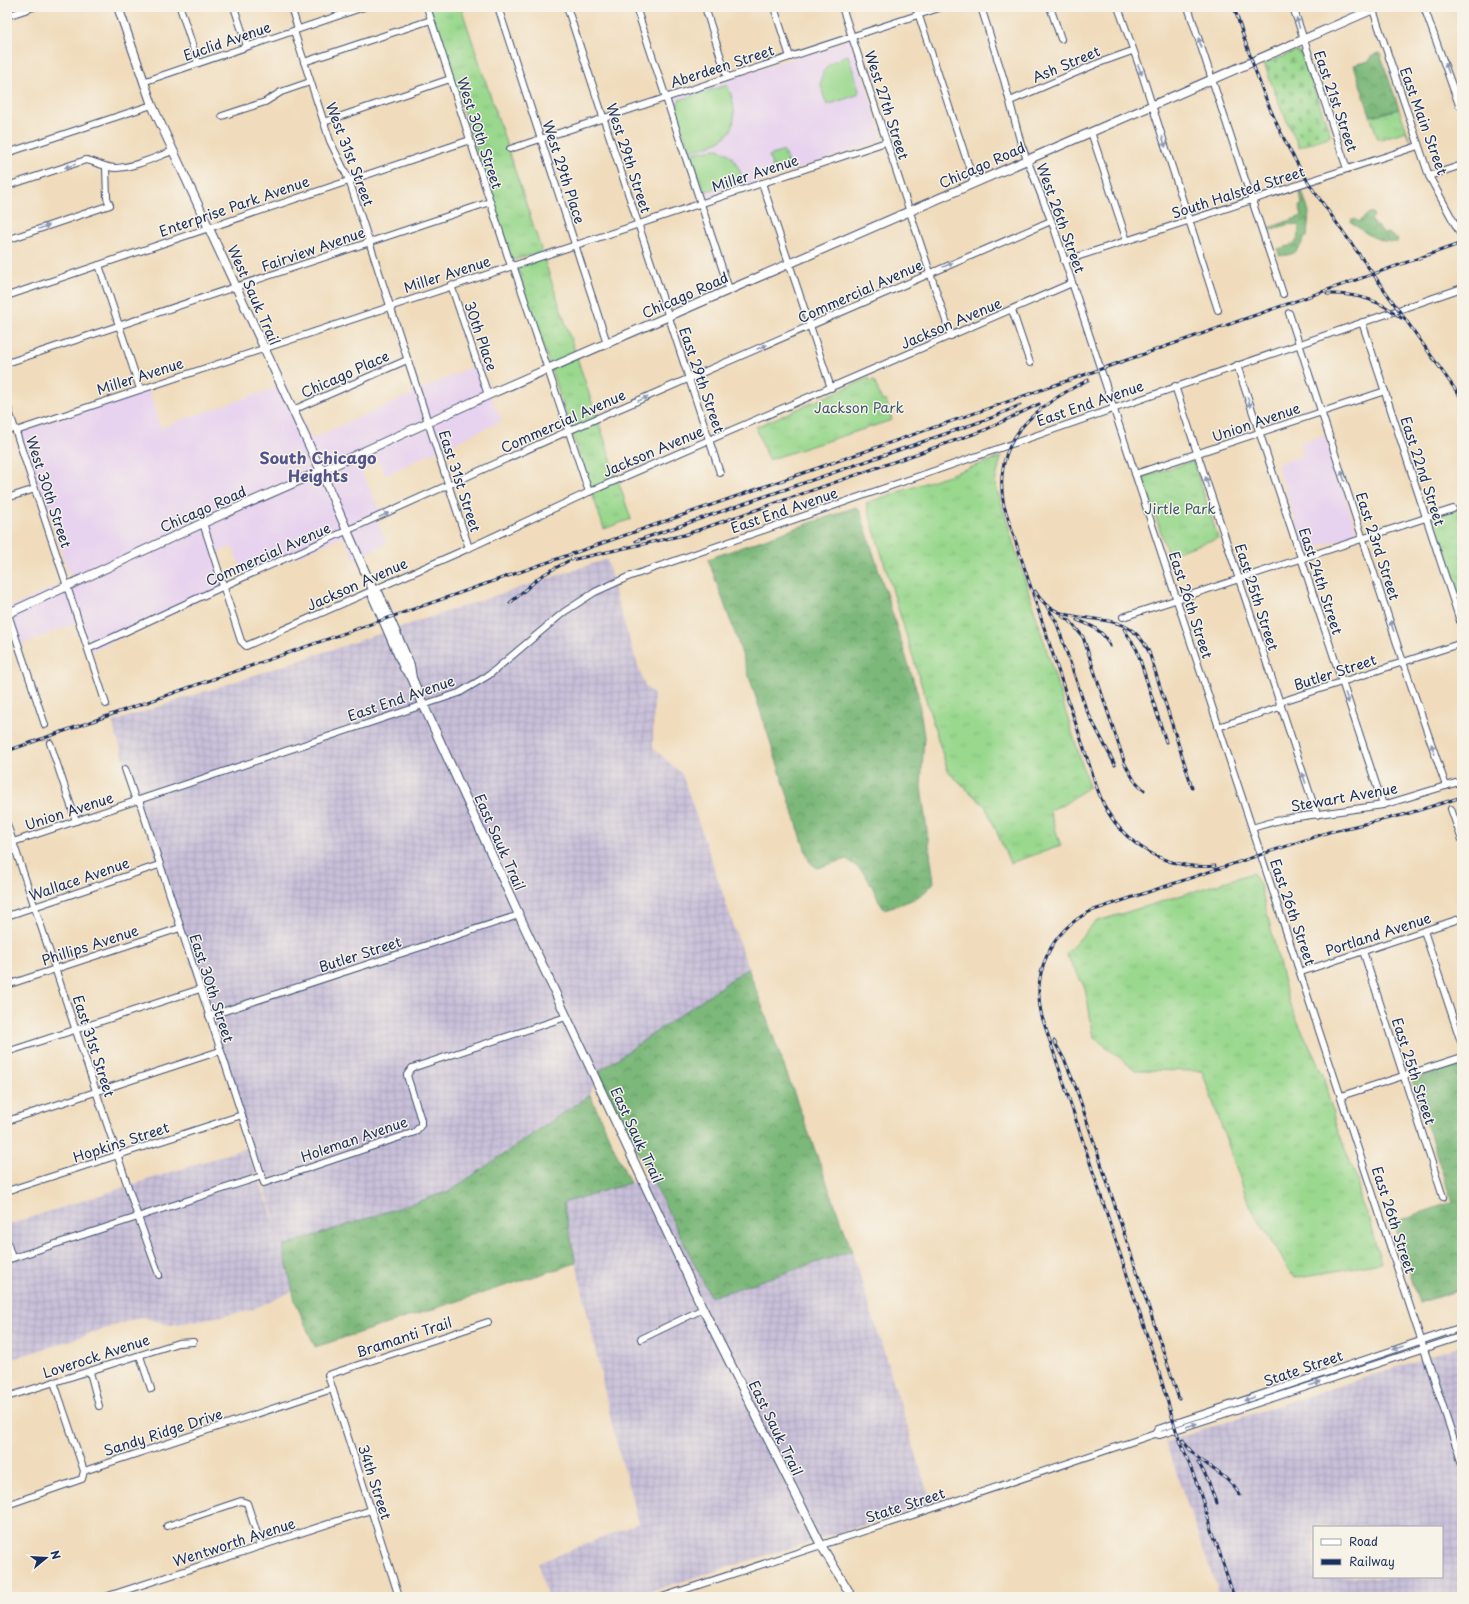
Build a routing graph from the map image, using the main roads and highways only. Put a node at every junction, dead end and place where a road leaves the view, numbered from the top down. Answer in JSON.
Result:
{"nodes":[{"id":1,"x":118,"y":7,"type":"edge"},
{"id":2,"x":1374,"y":8,"type":"edge"},
{"id":3,"x":322,"y":471,"type":"junction"},
{"id":4,"x":7,"y":613,"type":"edge"},
{"id":5,"x":385,"y":617,"type":"joint"},
{"id":6,"x":852,"y":1597,"type":"edge"}],
"edges":[{"from":1,"to":3,"type":"main road","name":"West Sauk Trail"},
{"from":2,"to":3,"type":"main road","name":"Chicago Road"},
{"from":3,"to":4,"type":"main road","name":"Chicago Road"},
{"from":3,"to":5,"type":"main road","name":"West Sauk Trail"},
{"from":5,"to":6,"type":"main road","name":"East Sauk Trail"}]}
